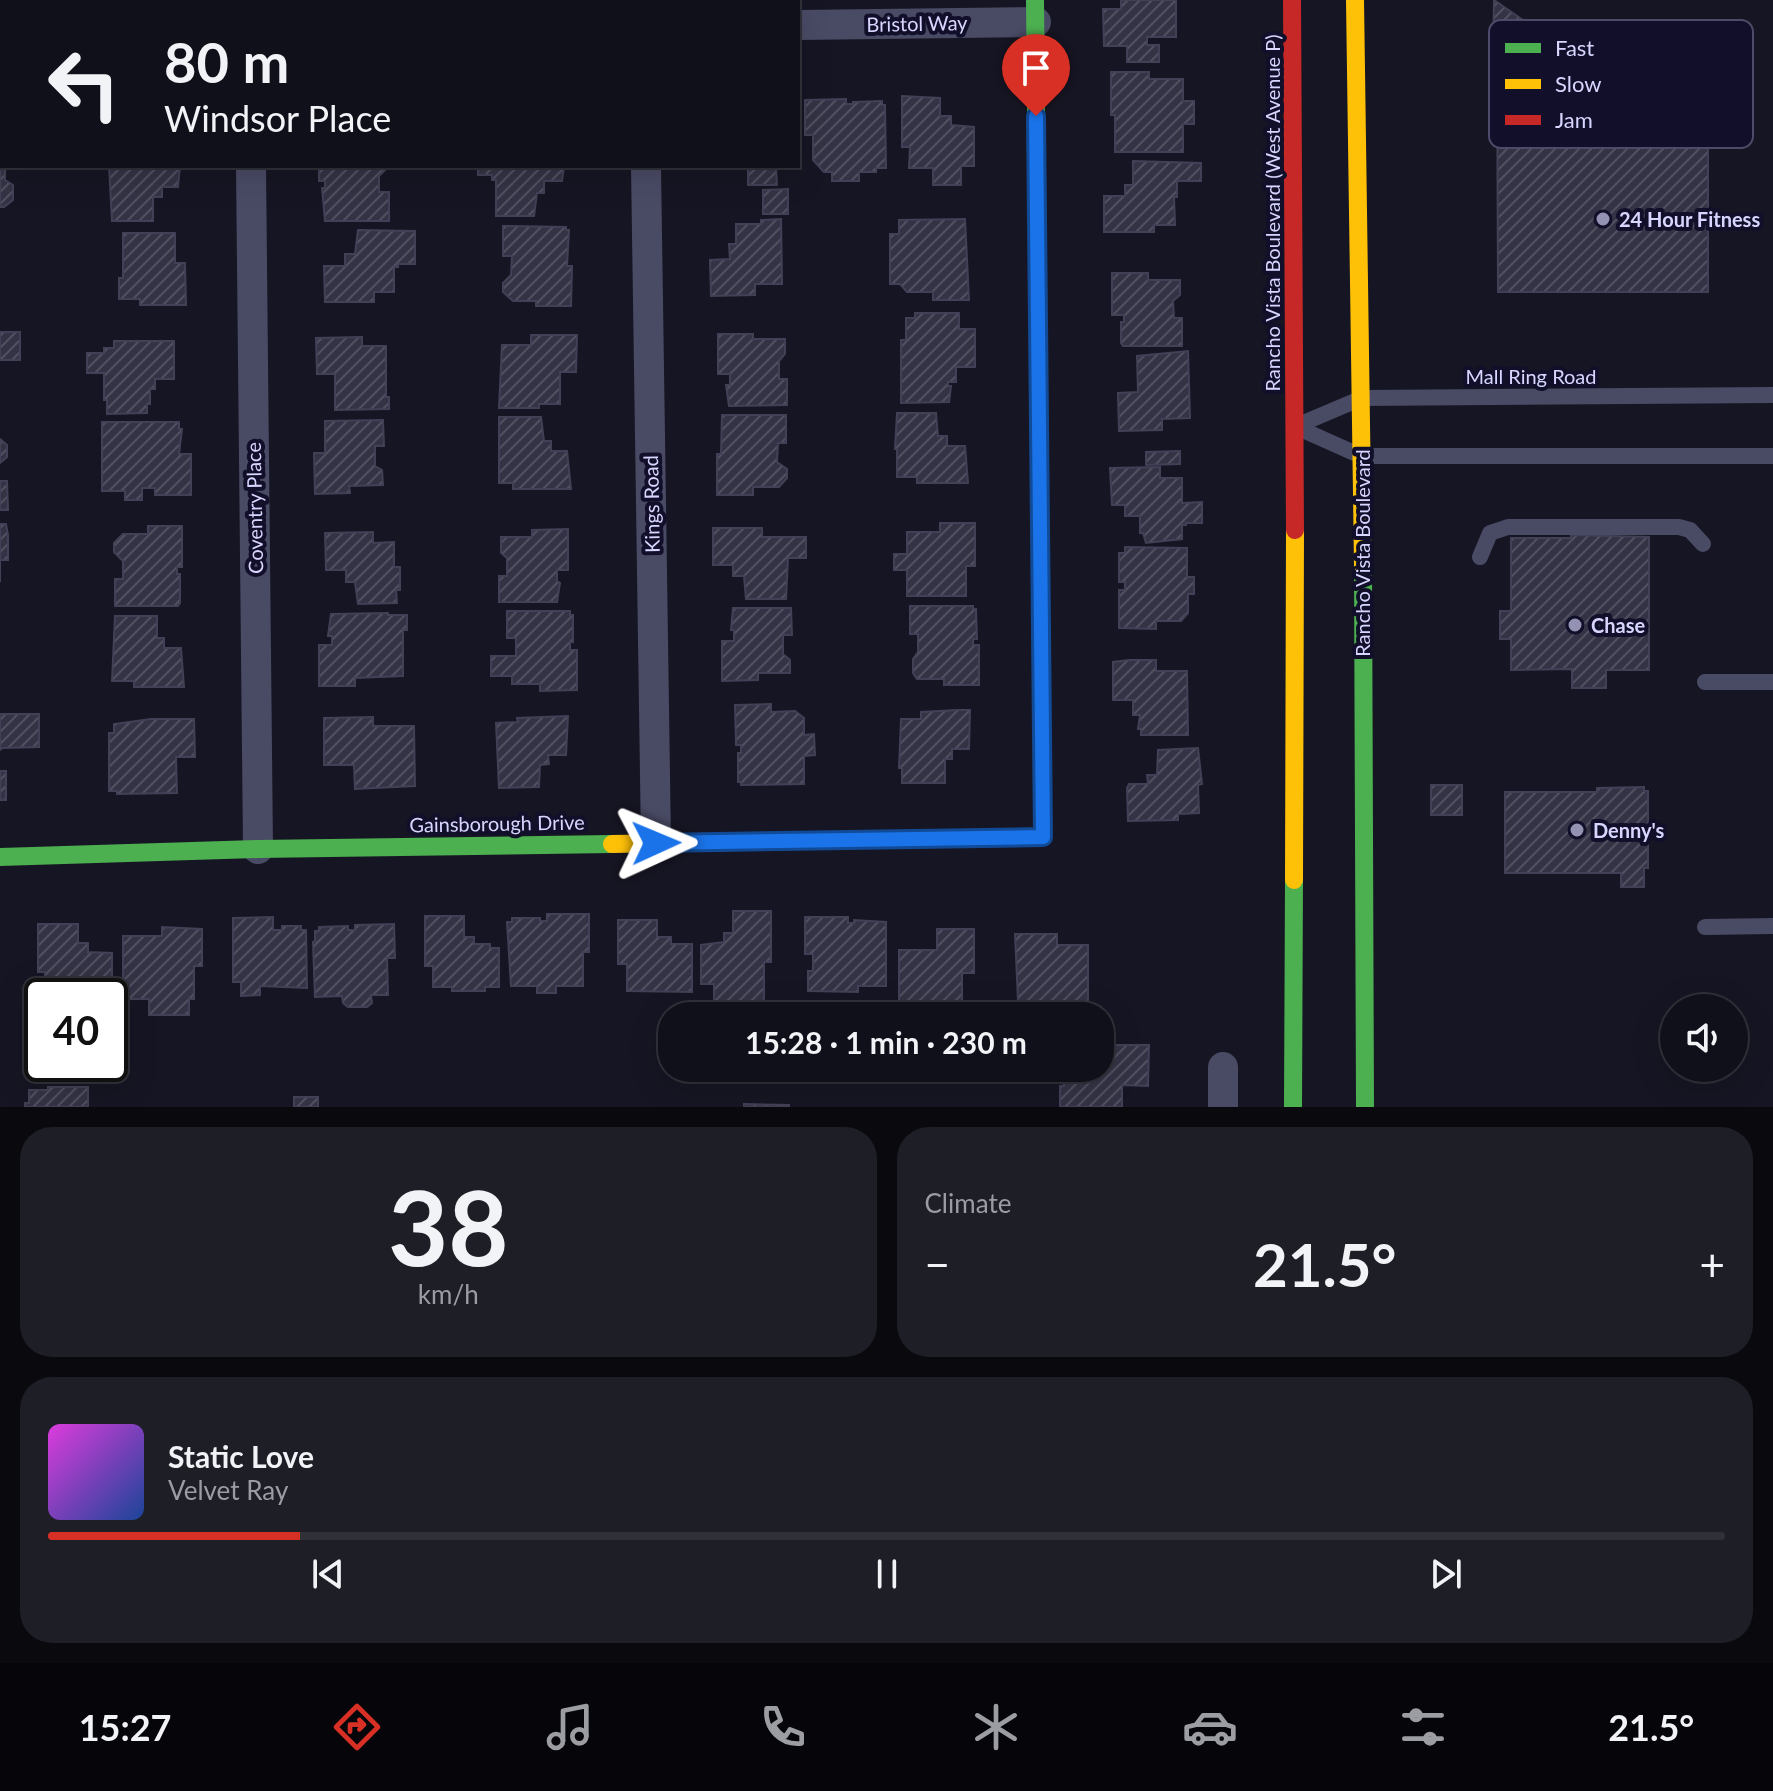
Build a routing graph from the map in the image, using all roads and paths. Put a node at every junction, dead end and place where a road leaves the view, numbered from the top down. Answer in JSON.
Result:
{"nodes":[{"id":1,"x":1292,"y":0,"type":"edge"},
{"id":2,"x":1355,"y":0,"type":"edge"},
{"id":3,"x":1036,"y":11,"type":"edge"},
{"id":4,"x":800,"y":25,"type":"edge"},
{"id":5,"x":251,"y":168,"type":"edge"},
{"id":6,"x":646,"y":168,"type":"edge"},
{"id":7,"x":1773,"y":395,"type":"edge"},
{"id":8,"x":1362,"y":398,"type":"junction"},
{"id":9,"x":1295,"y":426,"type":"junction"},
{"id":10,"x":1361,"y":456,"type":"junction"},
{"id":11,"x":1773,"y":456,"type":"edge"},
{"id":12,"x":1703,"y":544,"type":"dead end"},
{"id":13,"x":1480,"y":557,"type":"dead end"},
{"id":14,"x":1705,"y":682,"type":"dead end"},
{"id":15,"x":1773,"y":682,"type":"edge"},
{"id":16,"x":656,"y":843,"type":"junction"},
{"id":17,"x":258,"y":849,"type":"junction"},
{"id":18,"x":0,"y":857,"type":"edge"},
{"id":19,"x":1773,"y":926,"type":"edge"},
{"id":20,"x":1705,"y":927,"type":"dead end"},
{"id":21,"x":1223,"y":1067,"type":"dead end"},
{"id":22,"x":1223,"y":1107,"type":"edge"},
{"id":23,"x":1293,"y":1107,"type":"edge"},
{"id":24,"x":1365,"y":1107,"type":"edge"}],
"edges":[{"from":1,"to":9,"type":"main road","name":"Rancho Vista Boulevard (West Avenue P)"},
{"from":2,"to":8,"type":"main road","name":"Rancho Vista Boulevard"},
{"from":3,"to":4,"type":"street","name":"Bristol Way"},
{"from":3,"to":16,"type":"main road","name":"Gainsborough Drive"},
{"from":5,"to":17,"type":"street","name":"Coventry Place"},
{"from":6,"to":16,"type":"street","name":"Kings Road"},
{"from":7,"to":8,"type":"lane","name":"Mall Ring Road"},
{"from":8,"to":9,"type":"lane","name":"Mall Ring Road"},
{"from":8,"to":10,"type":"main road","name":"Rancho Vista Boulevard"},
{"from":9,"to":10,"type":"lane"},
{"from":9,"to":23,"type":"main road"},
{"from":10,"to":11,"type":"lane"},
{"from":10,"to":24,"type":"main road","name":"Rancho Vista Boulevard"},
{"from":12,"to":13,"type":"lane"},
{"from":14,"to":15,"type":"lane"},
{"from":16,"to":17,"type":"main road","name":"Gainsborough Drive"},
{"from":17,"to":18,"type":"main road","name":"Gainsborough Drive"},
{"from":19,"to":20,"type":"lane"},
{"from":21,"to":22,"type":"street"}]}
